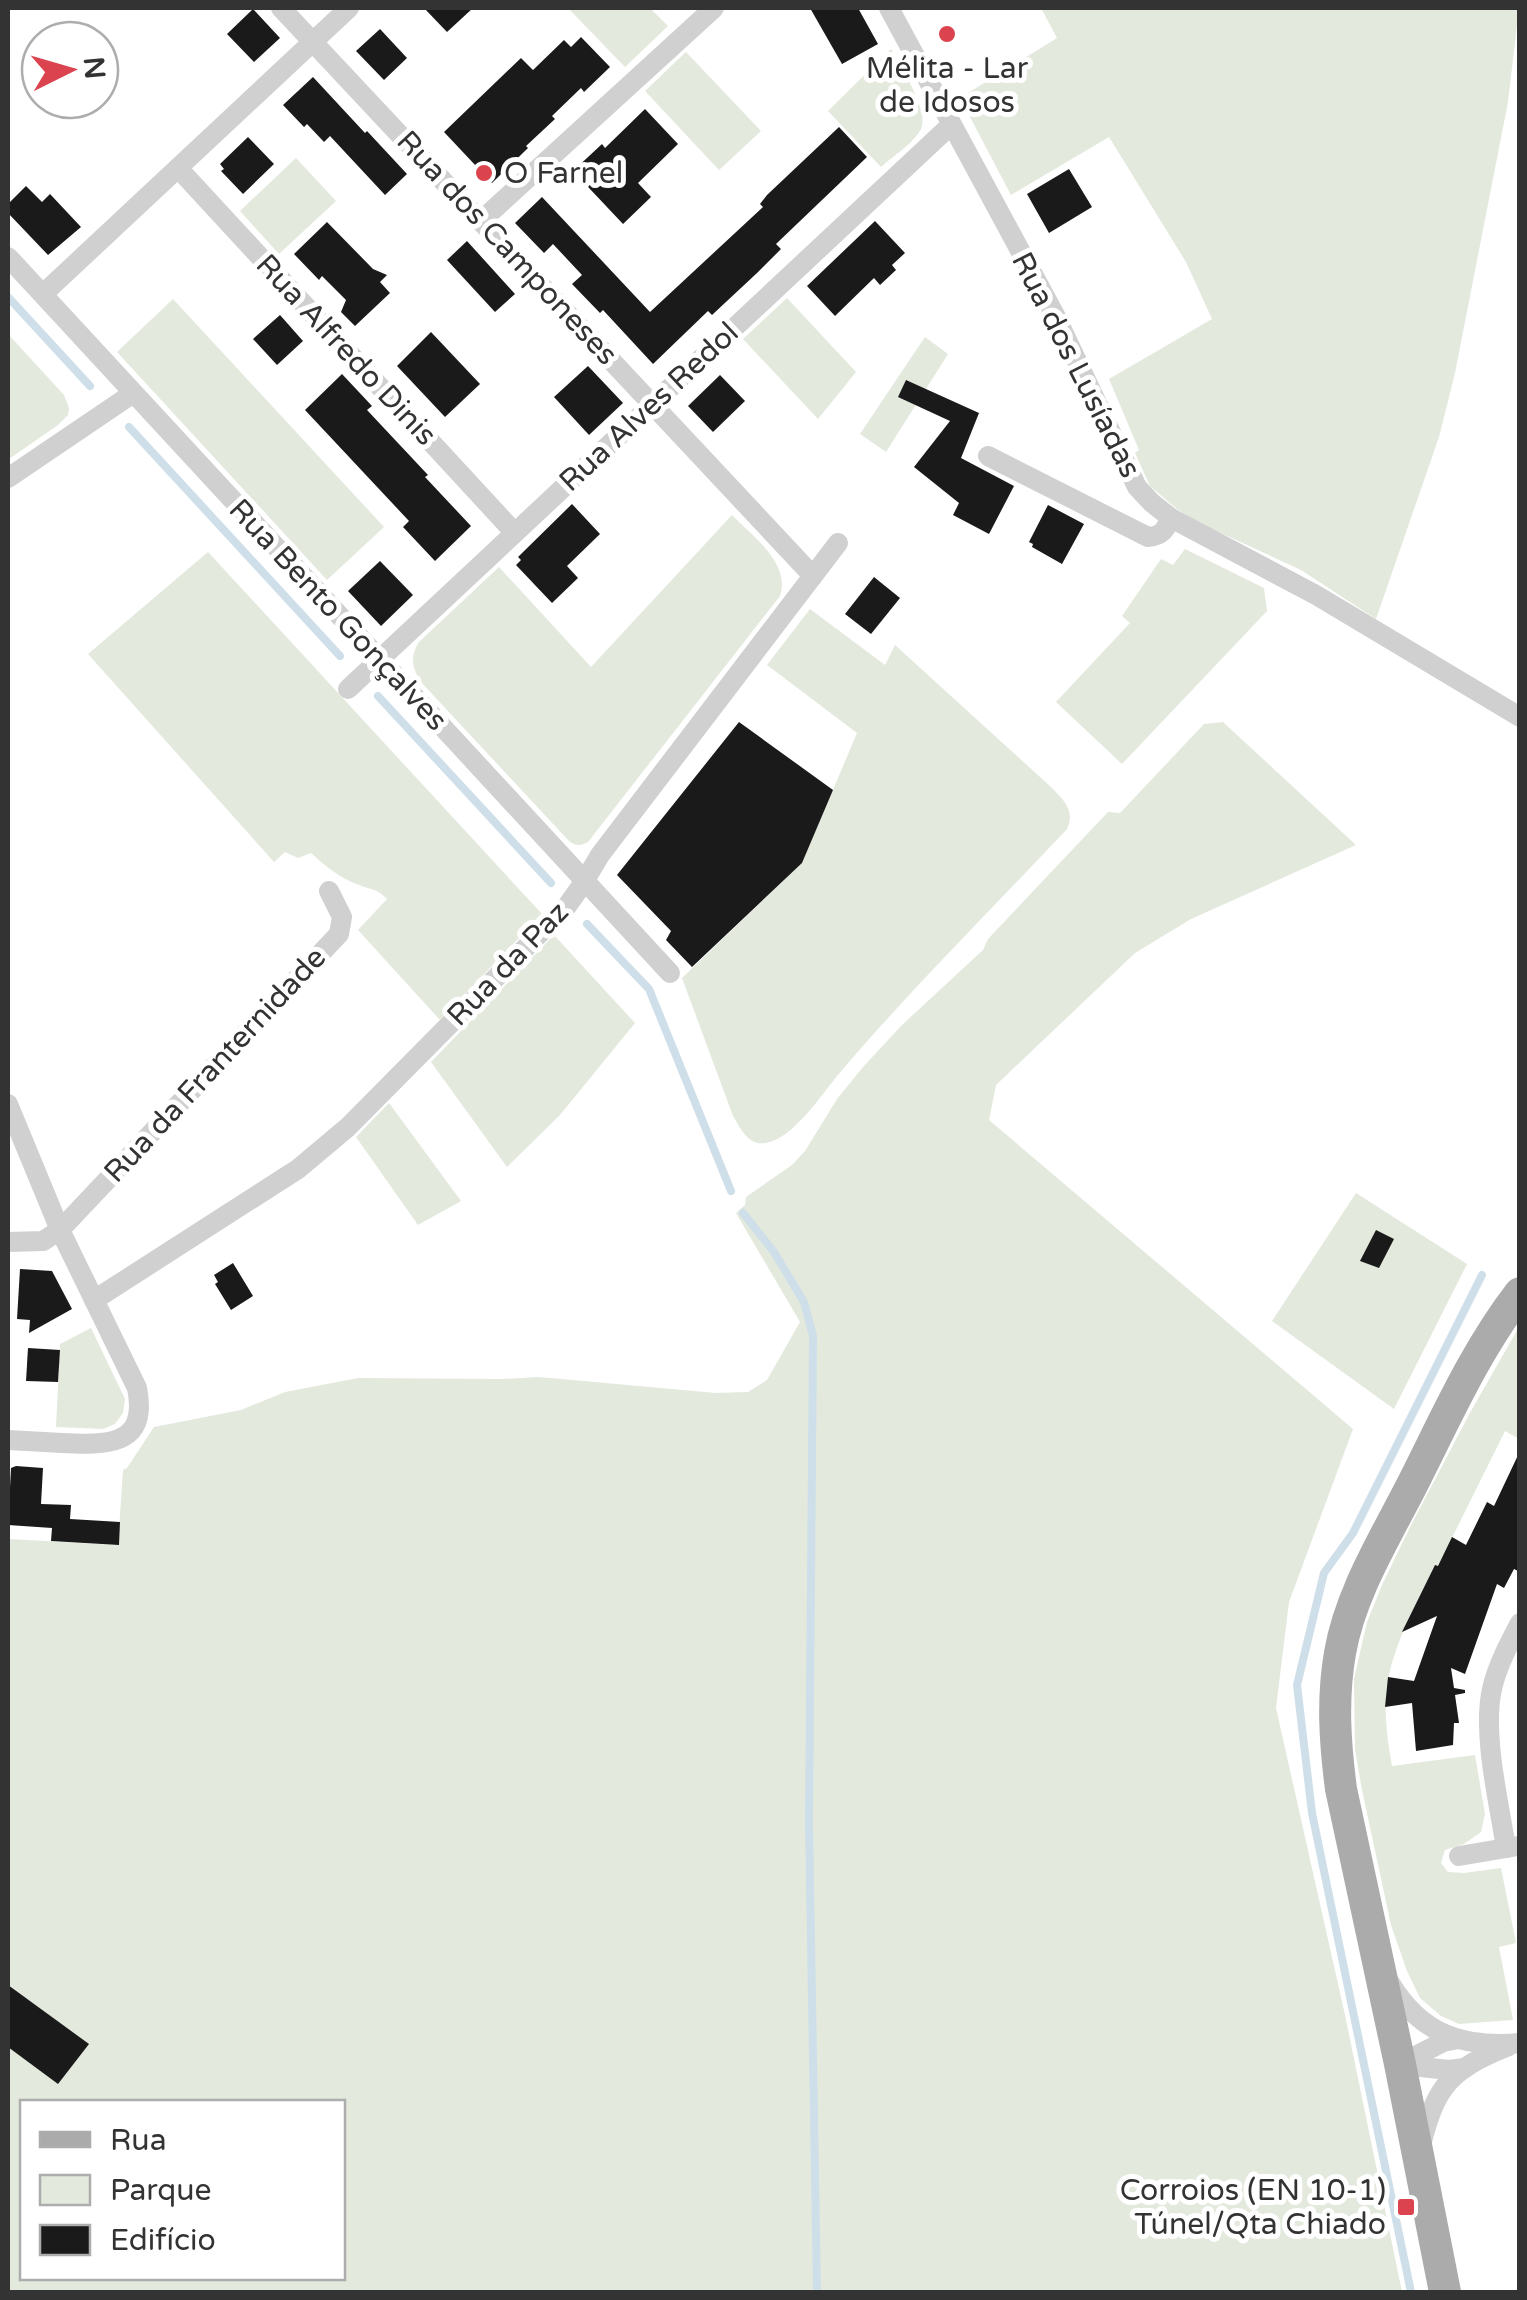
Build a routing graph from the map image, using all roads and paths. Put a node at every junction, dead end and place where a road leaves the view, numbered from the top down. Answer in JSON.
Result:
{"nodes":[{"id":1,"x":282,"y":8,"type":"edge"},
{"id":2,"x":349,"y":8,"type":"edge"},
{"id":3,"x":714,"y":8,"type":"edge"},
{"id":4,"x":889,"y":8,"type":"edge"},
{"id":5,"x":312,"y":41,"type":"junction"},
{"id":6,"x":951,"y":125,"type":"junction"},
{"id":7,"x":178,"y":168,"type":"junction"},
{"id":8,"x":482,"y":220,"type":"junction"},
{"id":9,"x":8,"y":256,"type":"edge"},
{"id":10,"x":43,"y":294,"type":"junction"},
{"id":11,"x":132,"y":394,"type":"junction"},
{"id":12,"x":653,"y":404,"type":"junction"},
{"id":13,"x":988,"y":456,"type":"dead end"},
{"id":14,"x":8,"y":478,"type":"edge"},
{"id":15,"x":1171,"y":518,"type":"junction"},
{"id":16,"x":514,"y":532,"type":"junction"},
{"id":17,"x":838,"y":544,"type":"dead end"},
{"id":18,"x":813,"y":576,"type":"junction"},
{"id":19,"x":379,"y":658,"type":"junction"},
{"id":20,"x":348,"y":689,"type":"dead end"},
{"id":21,"x":1520,"y":717,"type":"edge"},
{"id":22,"x":584,"y":882,"type":"junction"},
{"id":23,"x":330,"y":892,"type":"dead end"},
{"id":24,"x":670,"y":973,"type":"dead end"},
{"id":25,"x":8,"y":1104,"type":"edge"},
{"id":26,"x":60,"y":1230,"type":"junction"},
{"id":27,"x":8,"y":1242,"type":"edge"},
{"id":28,"x":1520,"y":1292,"type":"edge"},
{"id":29,"x":94,"y":1300,"type":"junction"},
{"id":30,"x":8,"y":1440,"type":"edge"},
{"id":31,"x":1520,"y":1623,"type":"edge"},
{"id":32,"x":1512,"y":1656,"type":"edge"},
{"id":33,"x":1513,"y":1847,"type":"edge"},
{"id":34,"x":1459,"y":1856,"type":"dead end"},
{"id":35,"x":1373,"y":1936,"type":"junction"},
{"id":36,"x":1460,"y":2039,"type":"junction"},
{"id":37,"x":1517,"y":2043,"type":"edge"},
{"id":38,"x":1400,"y":2064,"type":"junction"},
{"id":39,"x":1465,"y":2068,"type":"junction"},
{"id":40,"x":1418,"y":2156,"type":"junction"},
{"id":41,"x":1445,"y":2292,"type":"edge"}],
"edges":[{"from":1,"to":5,"type":"street","name":"Rua dos Camponeses"},
{"from":2,"to":5,"type":"street"},
{"from":3,"to":8,"type":"street"},
{"from":4,"to":6,"type":"street","name":"Rua dos Lusíadas"},
{"from":5,"to":7,"type":"street"},
{"from":5,"to":8,"type":"street","name":"Rua dos Camponeses"},
{"from":6,"to":12,"type":"street","name":"Rua Alves Redol"},
{"from":6,"to":15,"type":"street","name":"Rua dos Lusíadas"},
{"from":7,"to":10,"type":"street"},
{"from":7,"to":16,"type":"street","name":"Rua Alfredo Dinis"},
{"from":8,"to":12,"type":"street","name":"Rua dos Camponeses"},
{"from":9,"to":10,"type":"street","name":"Rua Bento Gonçalves"},
{"from":10,"to":11,"type":"street","name":"Rua Bento Gonçalves"},
{"from":11,"to":14,"type":"street"},
{"from":11,"to":19,"type":"street","name":"Rua Bento Gonçalves"},
{"from":12,"to":16,"type":"street","name":"Rua Alves Redol"},
{"from":12,"to":18,"type":"street","name":"Rua dos Camponeses"},
{"from":13,"to":15,"type":"street"},
{"from":15,"to":21,"type":"street","name":"Rua dos Lusíadas"},
{"from":16,"to":19,"type":"street","name":"Rua Alves Redol"},
{"from":17,"to":18,"type":"street","name":"Rua da Paz"},
{"from":18,"to":22,"type":"street","name":"Rua da Paz"},
{"from":19,"to":20,"type":"street","name":"Rua Alves Redol"},
{"from":19,"to":22,"type":"street","name":"Rua Bento Gonçalves"},
{"from":22,"to":24,"type":"street","name":"Rua Bento Gonçalves"},
{"from":22,"to":29,"type":"street","name":"Rua da Paz"},
{"from":23,"to":26,"type":"street","name":"Rua da Franternidade"},
{"from":25,"to":26,"type":"street"},
{"from":26,"to":27,"type":"street"},
{"from":26,"to":29,"type":"street"},
{"from":28,"to":35,"type":"main road"},
{"from":29,"to":30,"type":"street"},
{"from":31,"to":32,"type":"street"},
{"from":32,"to":33,"type":"street"},
{"from":33,"to":34,"type":"street"},
{"from":35,"to":36,"type":"street"},
{"from":35,"to":38,"type":"main road"},
{"from":36,"to":37,"type":"street"},
{"from":36,"to":38,"type":"street"},
{"from":37,"to":39,"type":"street"},
{"from":38,"to":39,"type":"street"},
{"from":38,"to":40,"type":"main road"},
{"from":39,"to":40,"type":"street"},
{"from":40,"to":41,"type":"main road"}]}
